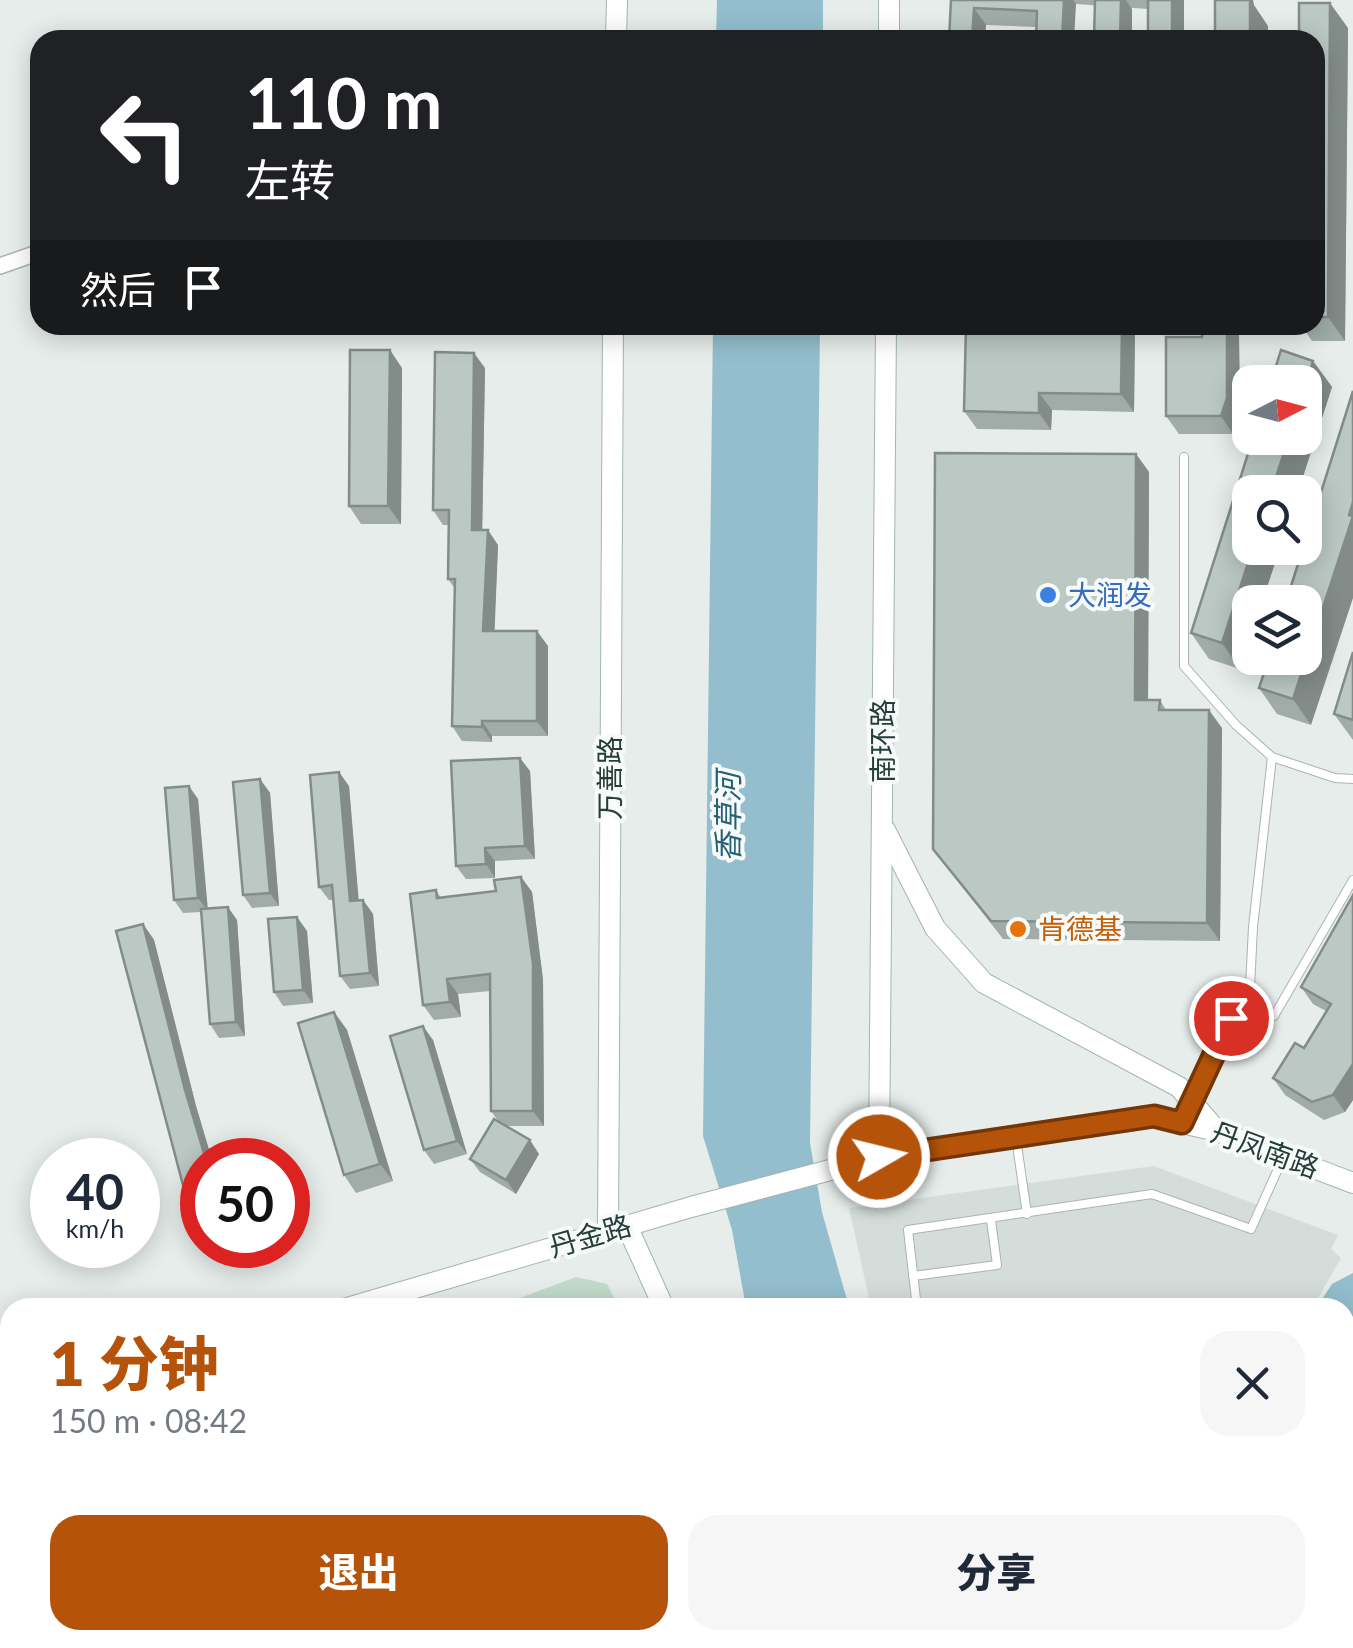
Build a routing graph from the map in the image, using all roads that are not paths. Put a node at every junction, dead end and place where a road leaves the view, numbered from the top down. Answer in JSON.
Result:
{"nodes":[{"id":1,"x":616,"y":0,"type":"edge"},
{"id":2,"x":889,"y":0,"type":"edge"},
{"id":3,"x":616,"y":30,"type":"edge"},
{"id":4,"x":889,"y":30,"type":"edge"},
{"id":5,"x":30,"y":256,"type":"edge"},
{"id":6,"x":0,"y":266,"type":"edge"},
{"id":7,"x":613,"y":335,"type":"edge"},
{"id":8,"x":886,"y":335,"type":"edge"},
{"id":9,"x":1184,"y":457,"type":"dead end"},
{"id":10,"x":1272,"y":756,"type":"junction"},
{"id":11,"x":1353,"y":779,"type":"edge"},
{"id":12,"x":882,"y":825,"type":"junction"},
{"id":13,"x":1353,"y":880,"type":"edge"},
{"id":14,"x":1231,"y":1018,"type":"junction"},
{"id":15,"x":1192,"y":1101,"type":"junction"},
{"id":16,"x":1182,"y":1123,"type":"junction"},
{"id":17,"x":1217,"y":1131,"type":"junction"},
{"id":18,"x":1016,"y":1138,"type":"junction"},
{"id":19,"x":1284,"y":1156,"type":"junction"},
{"id":20,"x":879,"y":1157,"type":"junction"},
{"id":21,"x":834,"y":1168,"type":"joint"},
{"id":22,"x":1352,"y":1178,"type":"edge"},
{"id":23,"x":1026,"y":1214,"type":"junction"},
{"id":24,"x":991,"y":1220,"type":"junction"},
{"id":25,"x":618,"y":1228,"type":"junction"},
{"id":26,"x":913,"y":1276,"type":"junction"},
{"id":27,"x":381,"y":1298,"type":"edge"},
{"id":28,"x":658,"y":1298,"type":"edge"},
{"id":29,"x":915,"y":1298,"type":"edge"}],
"edges":[{"from":1,"to":3,"type":"main road"},
{"from":2,"to":4,"type":"main road"},
{"from":5,"to":6,"type":"street"},
{"from":7,"to":25,"type":"main road","name":"万善路"},
{"from":8,"to":12,"type":"main road","name":"南环路"},
{"from":9,"to":10,"type":"lane"},
{"from":10,"to":11,"type":"lane"},
{"from":10,"to":14,"type":"lane"},
{"from":12,"to":15,"type":"main road"},
{"from":12,"to":20,"type":"main road","name":"南环路"},
{"from":13,"to":14,"type":"lane"},
{"from":14,"to":15,"type":"lane"},
{"from":15,"to":16,"type":"lane"},
{"from":15,"to":17,"type":"main road"},
{"from":16,"to":17,"type":"main road","name":"丹凤南路"},
{"from":16,"to":18,"type":"main road","name":"丹凤南路"},
{"from":17,"to":19,"type":"main road","name":"丹凤南路"},
{"from":18,"to":20,"type":"main road","name":"丹凤南路"},
{"from":18,"to":23,"type":"lane"},
{"from":19,"to":22,"type":"main road","name":"丹凤南路"},
{"from":19,"to":23,"type":"lane"},
{"from":20,"to":21,"type":"main road","name":"丹凤南路"},
{"from":21,"to":25,"type":"main road","name":"丹金路"},
{"from":23,"to":24,"type":"lane"},
{"from":24,"to":26,"type":"lane"},
{"from":24,"to":26,"type":"lane"},
{"from":25,"to":27,"type":"main road","name":"丹金路"},
{"from":25,"to":28,"type":"main road","name":"万善路"},
{"from":26,"to":29,"type":"lane"}]}
